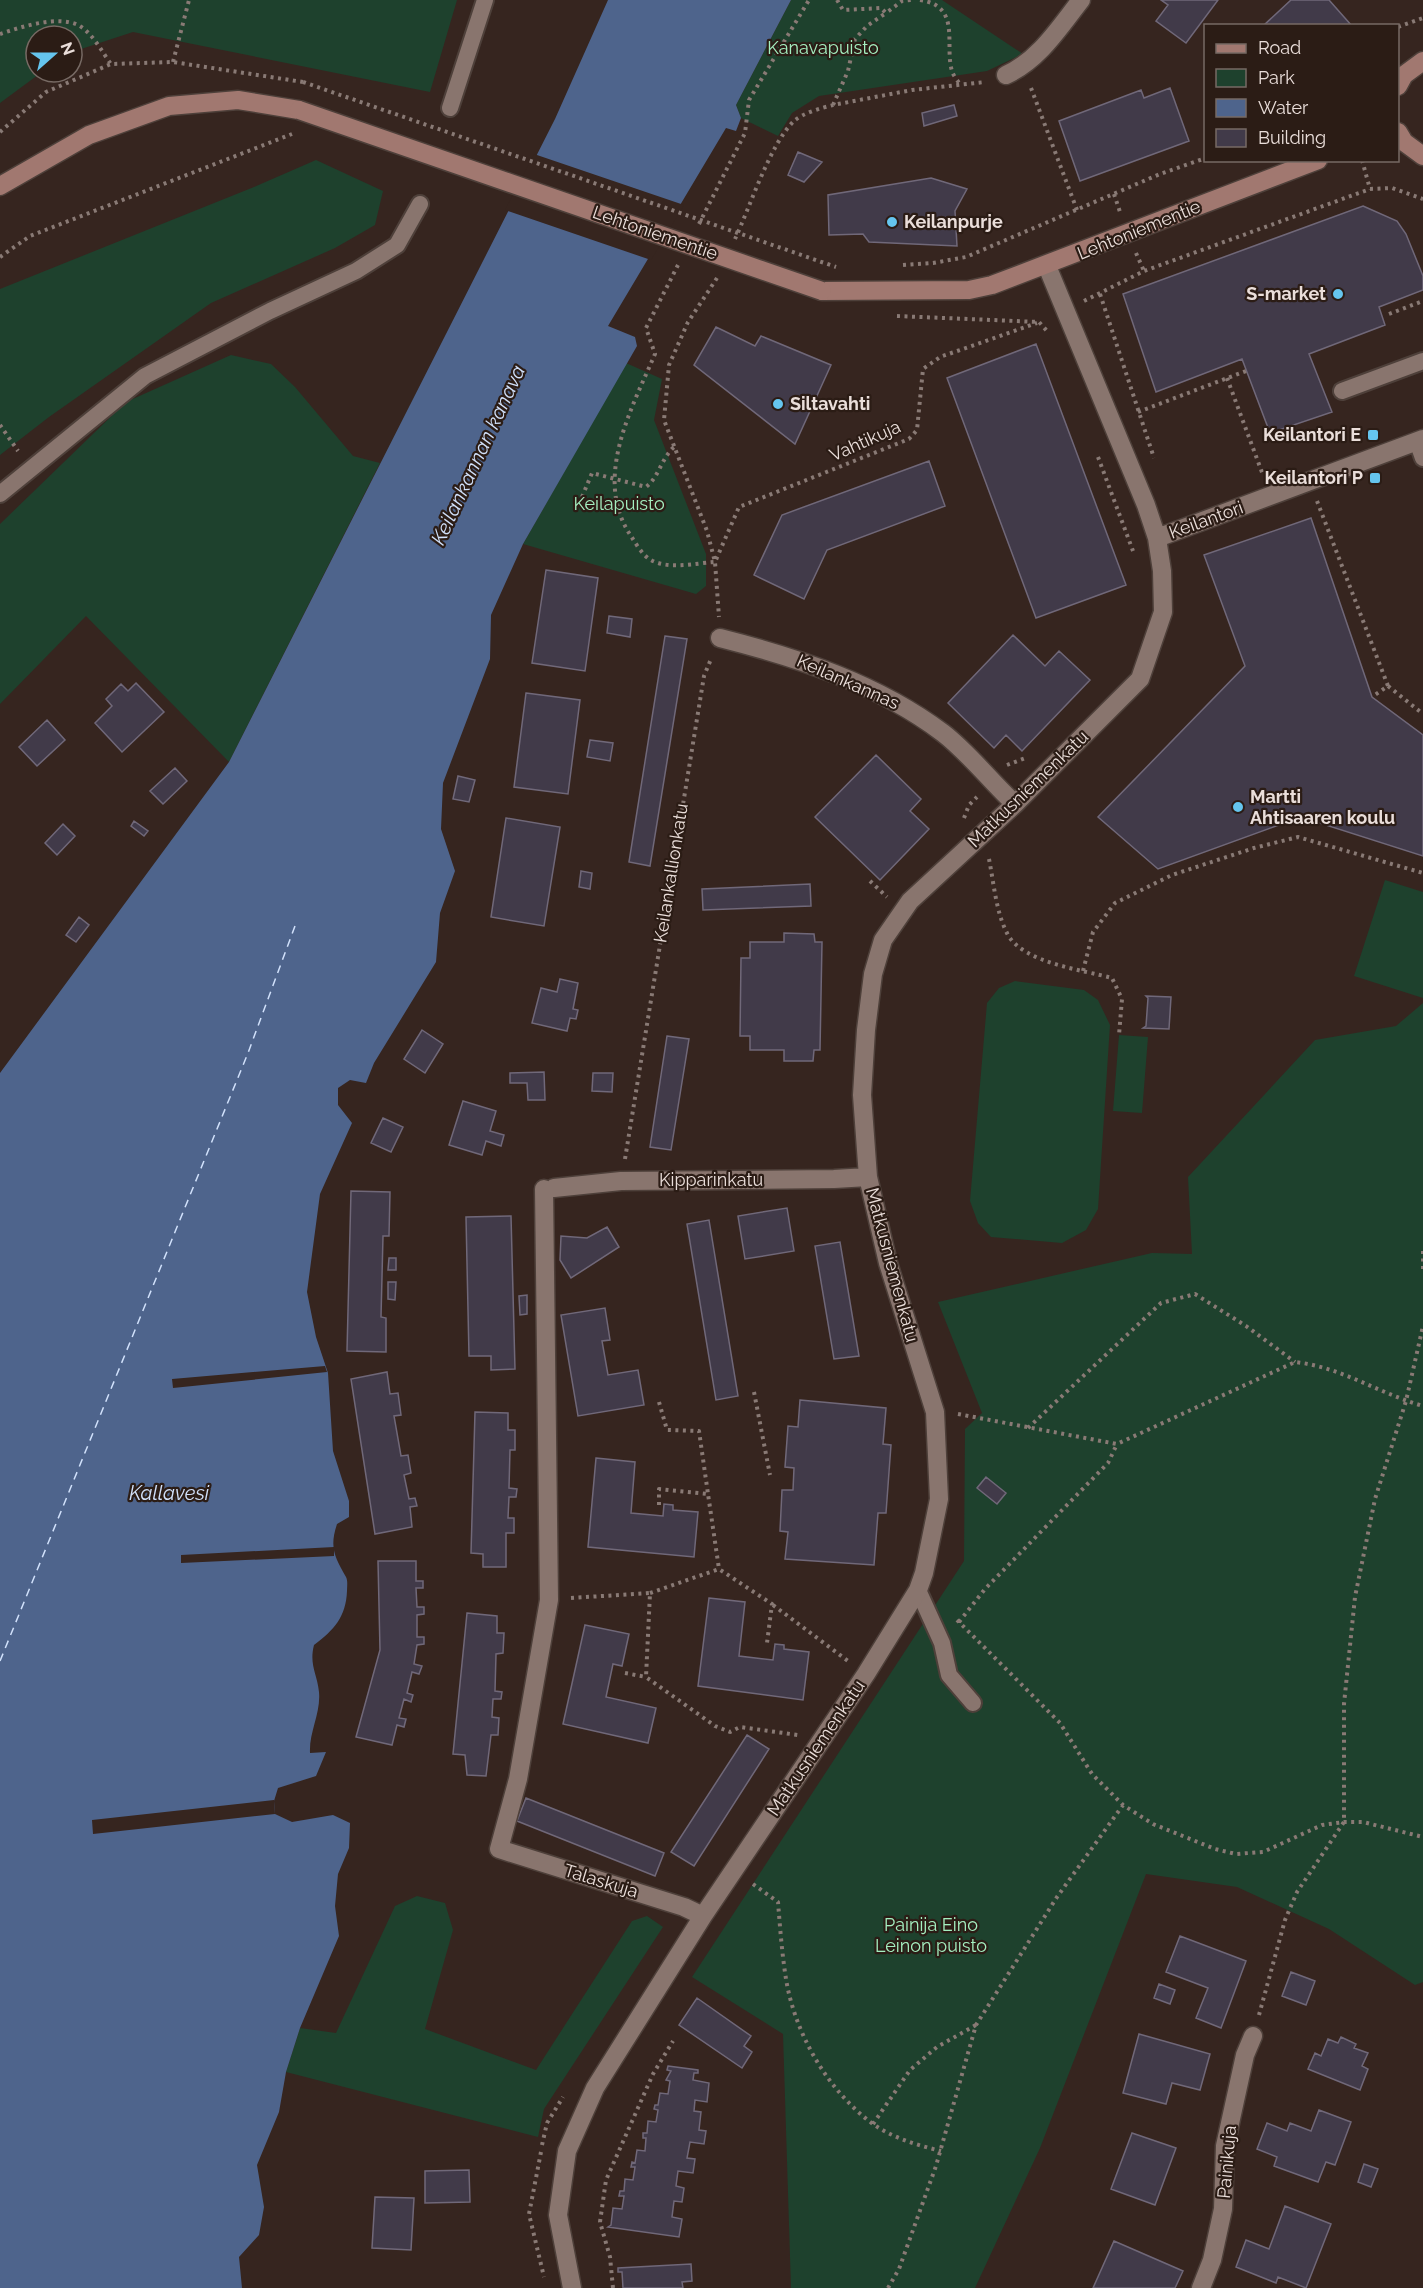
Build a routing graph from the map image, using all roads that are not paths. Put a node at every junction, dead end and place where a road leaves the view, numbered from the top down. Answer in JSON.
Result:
{"nodes":[{"id":1,"x":485,"y":0,"type":"edge"},
{"id":2,"x":1081,"y":0,"type":"edge"},
{"id":3,"x":1423,"y":61,"type":"edge"},
{"id":4,"x":1006,"y":75,"type":"dead end"},
{"id":5,"x":1399,"y":84,"type":"edge"},
{"id":6,"x":450,"y":108,"type":"dead end"},
{"id":7,"x":1399,"y":134,"type":"edge"},
{"id":8,"x":1423,"y":156,"type":"edge"},
{"id":9,"x":1313,"y":162,"type":"edge"},
{"id":10,"x":0,"y":186,"type":"edge"},
{"id":11,"x":420,"y":204,"type":"dead end"},
{"id":12,"x":1047,"y":266,"type":"junction"},
{"id":13,"x":1423,"y":361,"type":"edge"},
{"id":14,"x":1342,"y":391,"type":"dead end"},
{"id":15,"x":1421,"y":446,"type":"edge"},
{"id":16,"x":0,"y":494,"type":"edge"},
{"id":17,"x":1157,"y":538,"type":"junction"},
{"id":18,"x":720,"y":638,"type":"road end"},
{"id":19,"x":1015,"y":804,"type":"junction"},
{"id":20,"x":868,"y":1177,"type":"junction"},
{"id":21,"x":918,"y":1590,"type":"junction"},
{"id":22,"x":973,"y":1703,"type":"dead end"},
{"id":23,"x":499,"y":1849,"type":"joint"},
{"id":24,"x":703,"y":1916,"type":"junction"},
{"id":25,"x":1253,"y":2036,"type":"road end"},
{"id":26,"x":572,"y":2288,"type":"edge"},
{"id":27,"x":1201,"y":2288,"type":"edge"}],
"edges":[{"from":1,"to":6,"type":"lane"},
{"from":2,"to":4,"type":"street"},
{"from":3,"to":5,"type":"main road"},
{"from":7,"to":8,"type":"main road"},
{"from":9,"to":12,"type":"main road","name":"Lehtoniementie"},
{"from":10,"to":12,"type":"main road","name":"Lehtoniementie","bridge":true},
{"from":11,"to":16,"type":"lane"},
{"from":12,"to":17,"type":"street","name":"Matkusniemenkatu"},
{"from":13,"to":14,"type":"lane"},
{"from":15,"to":17,"type":"street","name":"Keilantori"},
{"from":17,"to":19,"type":"street","name":"Matkusniemenkatu"},
{"from":18,"to":19,"type":"street","name":"Keilankannas"},
{"from":19,"to":20,"type":"street","name":"Matkusniemenkatu"},
{"from":20,"to":21,"type":"street","name":"Matkusniemenkatu"},
{"from":20,"to":23,"type":"street","name":"Kipparinkatu"},
{"from":21,"to":22,"type":"lane"},
{"from":21,"to":24,"type":"street","name":"Matkusniemenkatu"},
{"from":23,"to":24,"type":"street","name":"Talaskuja"},
{"from":24,"to":26,"type":"street","name":"Matkusniemenkatu"},
{"from":25,"to":27,"type":"street","name":"Painikuja"}]}
